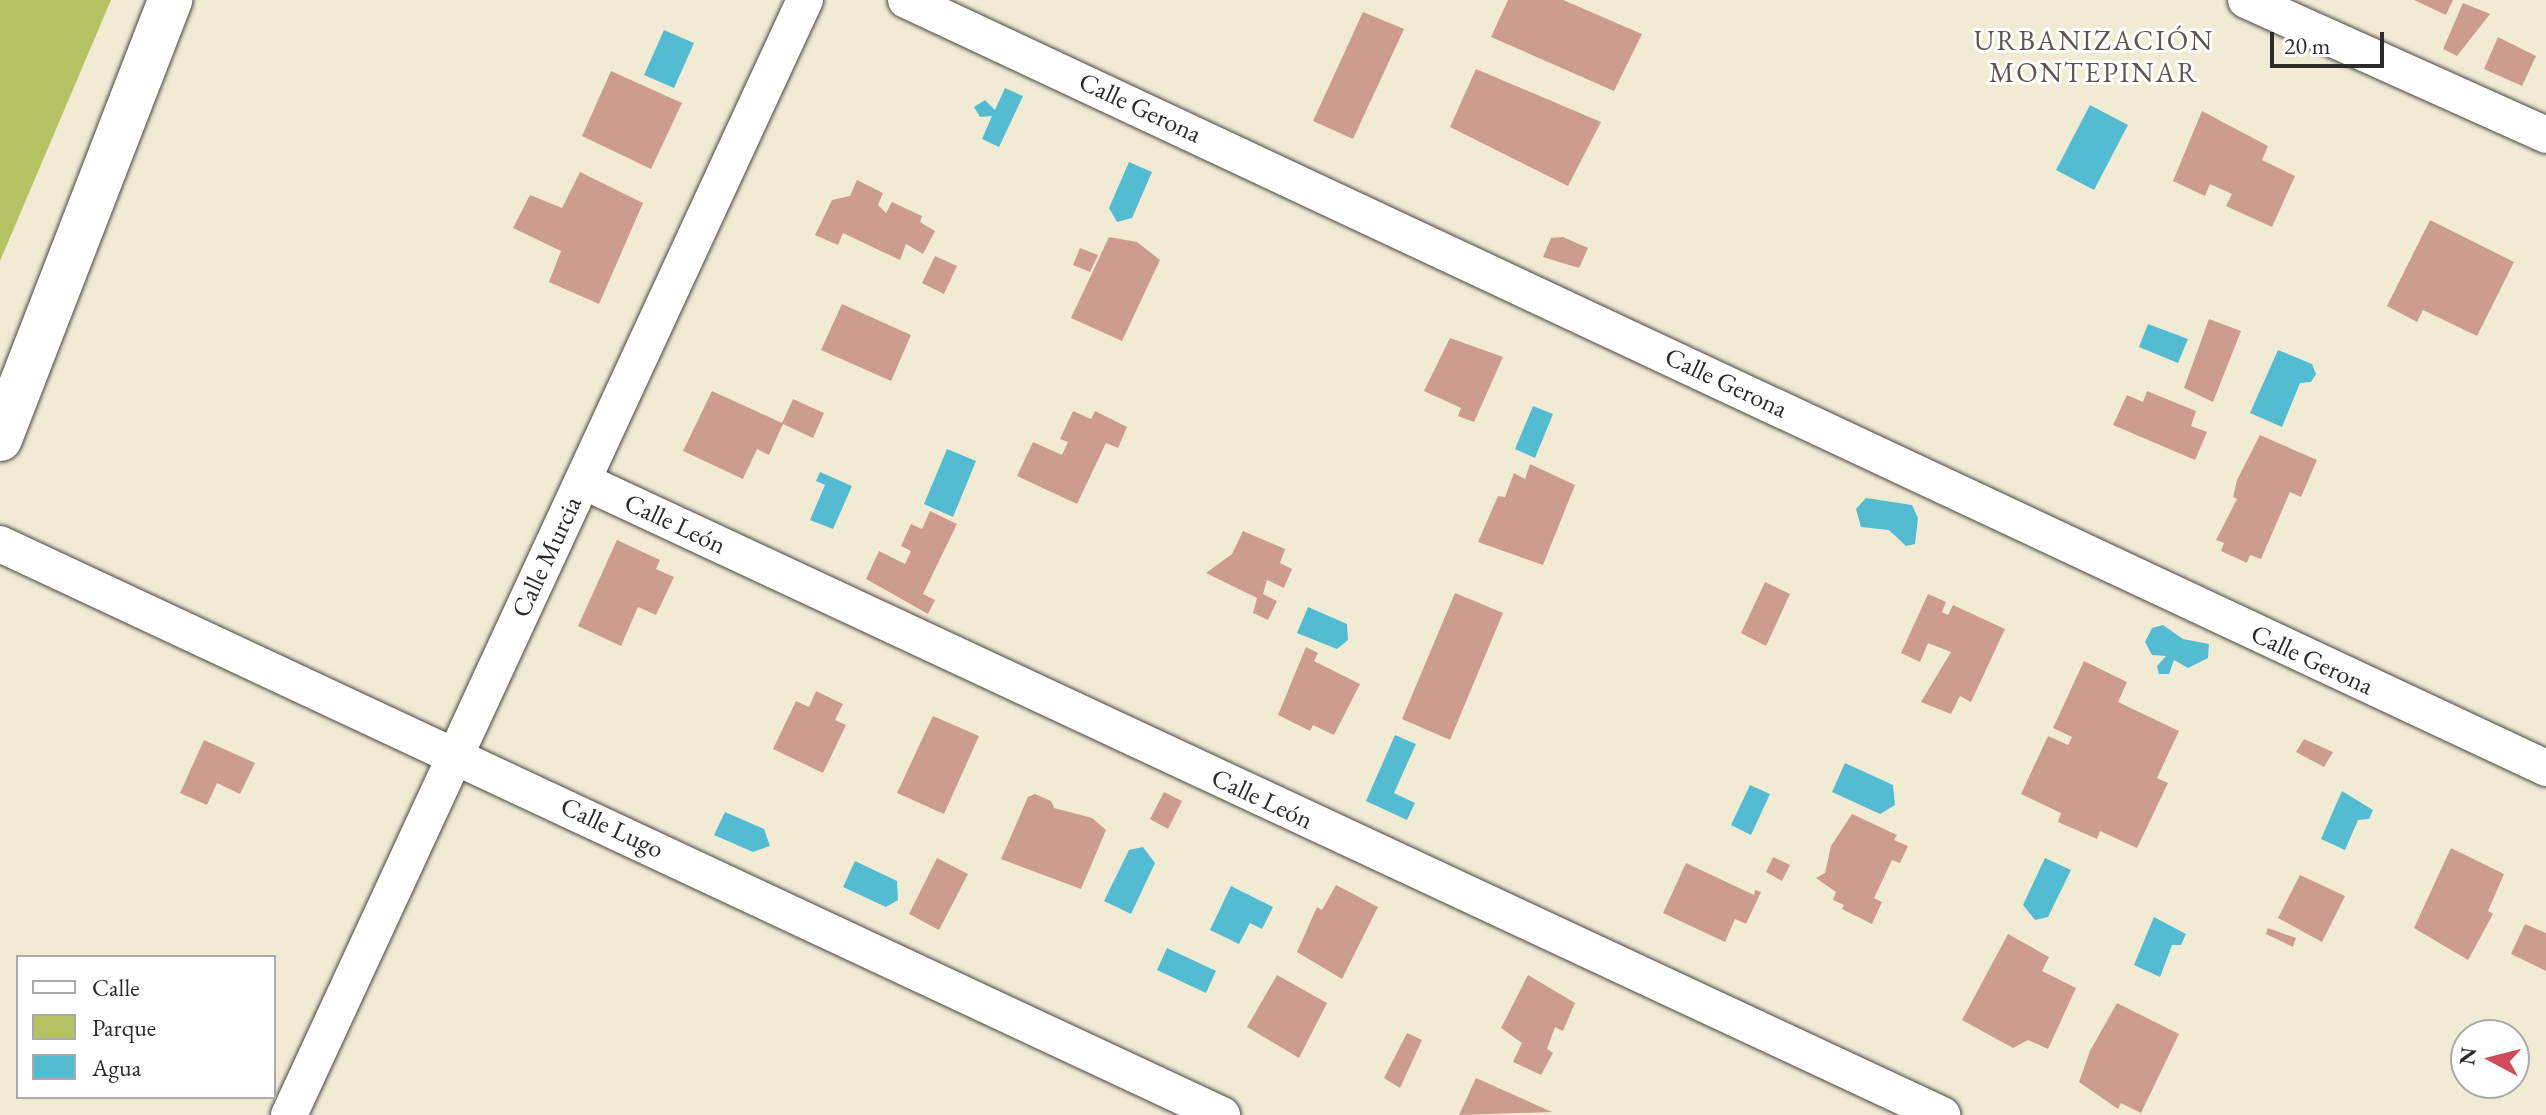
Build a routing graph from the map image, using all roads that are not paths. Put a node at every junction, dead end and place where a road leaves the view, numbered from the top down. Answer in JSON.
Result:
{"nodes":[{"id":1,"x":170,"y":0,"type":"edge"},
{"id":2,"x":805,"y":0,"type":"edge"},
{"id":3,"x":906,"y":0,"type":"edge"},
{"id":4,"x":2246,"y":0,"type":"edge"},
{"id":5,"x":2546,"y":135,"type":"edge"},
{"id":6,"x":0,"y":439,"type":"edge"},
{"id":7,"x":583,"y":481,"type":"junction"},
{"id":8,"x":0,"y":544,"type":"edge"},
{"id":9,"x":454,"y":754,"type":"junction"},
{"id":10,"x":2546,"y":768,"type":"edge"},
{"id":11,"x":289,"y":1115,"type":"edge"},
{"id":12,"x":1222,"y":1115,"type":"edge"},
{"id":13,"x":1942,"y":1115,"type":"edge"}],
"edges":[{"from":1,"to":6,"type":"street"},
{"from":2,"to":7,"type":"street","name":"Calle Murcia"},
{"from":3,"to":10,"type":"street","name":"Calle Gerona"},
{"from":4,"to":5,"type":"street"},
{"from":7,"to":9,"type":"street","name":"Calle Murcia"},
{"from":7,"to":13,"type":"street","name":"Calle León"},
{"from":8,"to":9,"type":"street","name":"Calle Lugo"},
{"from":9,"to":11,"type":"street","name":"Calle Murcia"},
{"from":9,"to":12,"type":"street","name":"Calle Lugo"}]}
